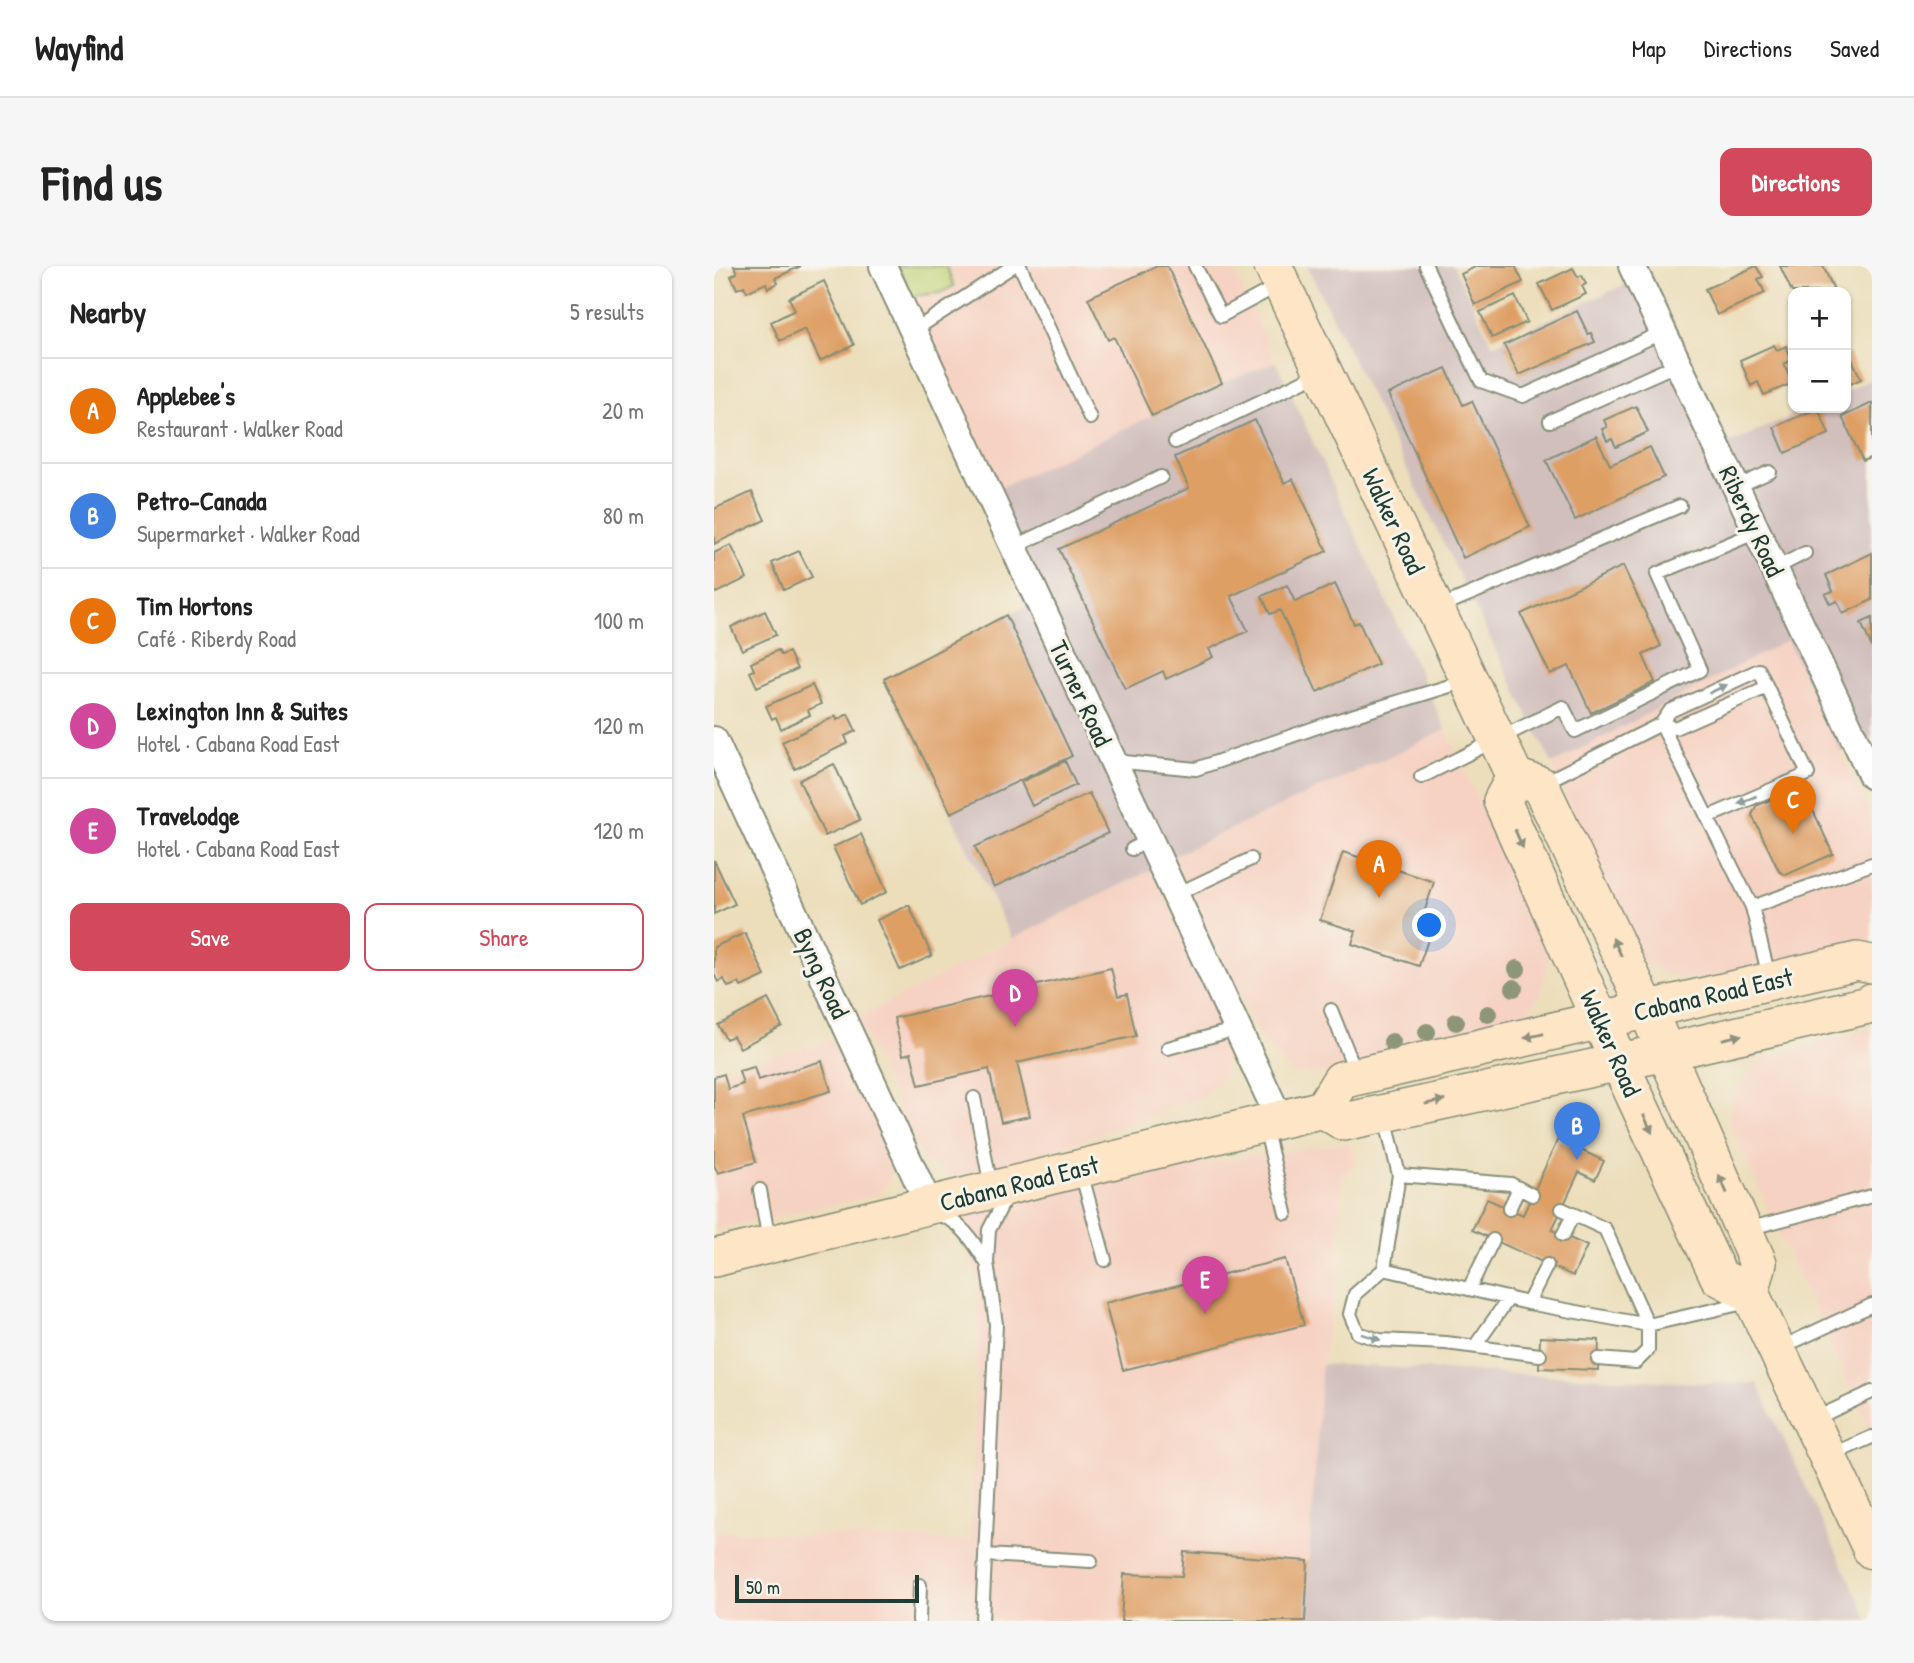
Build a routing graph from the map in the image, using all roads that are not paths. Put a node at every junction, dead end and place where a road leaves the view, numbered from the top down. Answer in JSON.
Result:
{"nodes":[{"id":1,"x":883,"y":266,"type":"edge"},
{"id":2,"x":1013,"y":266,"type":"edge"},
{"id":3,"x":1020,"y":266,"type":"edge"},
{"id":4,"x":1195,"y":266,"type":"edge"},
{"id":5,"x":1426,"y":266,"type":"edge"},
{"id":6,"x":1632,"y":266,"type":"edge"},
{"id":7,"x":1278,"y":271,"type":"edge"},
{"id":8,"x":913,"y":331,"type":"junction"},
{"id":9,"x":1663,"y":332,"type":"junction"},
{"id":10,"x":1678,"y":363,"type":"junction"},
{"id":11,"x":1323,"y":372,"type":"junction"},
{"id":12,"x":1090,"y":418,"type":"dead end"},
{"id":13,"x":1550,"y":421,"type":"dead end"},
{"id":14,"x":1175,"y":442,"type":"dead end"},
{"id":15,"x":1770,"y":472,"type":"dead end"},
{"id":16,"x":1161,"y":477,"type":"dead end"},
{"id":17,"x":1736,"y":487,"type":"junction"},
{"id":18,"x":1681,"y":506,"type":"dead end"},
{"id":19,"x":1757,"y":533,"type":"junction"},
{"id":20,"x":1013,"y":547,"type":"junction"},
{"id":21,"x":1805,"y":553,"type":"dead end"},
{"id":22,"x":1774,"y":569,"type":"junction"},
{"id":23,"x":1435,"y":609,"type":"junction"},
{"id":24,"x":1469,"y":680,"type":"junction"},
{"id":25,"x":1767,"y":687,"type":"junction"},
{"id":26,"x":1661,"y":724,"type":"junction"},
{"id":27,"x":714,"y":740,"type":"edge"},
{"id":28,"x":1498,"y":741,"type":"junction"},
{"id":29,"x":1113,"y":761,"type":"junction"},
{"id":30,"x":1872,"y":776,"type":"edge"},
{"id":31,"x":1421,"y":778,"type":"dead end"},
{"id":32,"x":1527,"y":781,"type":"junction"},
{"id":33,"x":1708,"y":817,"type":"junction"},
{"id":34,"x":1251,"y":859,"type":"dead end"},
{"id":35,"x":1872,"y":864,"type":"edge"},
{"id":36,"x":1175,"y":895,"type":"junction"},
{"id":37,"x":1752,"y":907,"type":"junction"},
{"id":38,"x":1872,"y":964,"type":"edge"},
{"id":39,"x":1770,"y":981,"type":"junction"},
{"id":40,"x":1871,"y":1007,"type":"edge"},
{"id":41,"x":1647,"y":1009,"type":"junction"},
{"id":42,"x":1331,"y":1010,"type":"dead end"},
{"id":43,"x":1601,"y":1020,"type":"junction"},
{"id":44,"x":1237,"y":1029,"type":"junction"},
{"id":45,"x":1168,"y":1048,"type":"dead end"},
{"id":46,"x":1666,"y":1052,"type":"junction"},
{"id":47,"x":1619,"y":1062,"type":"junction"},
{"id":48,"x":1357,"y":1076,"type":"junction"},
{"id":49,"x":974,"y":1098,"type":"dead end"},
{"id":50,"x":1323,"y":1109,"type":"junction"},
{"id":51,"x":1384,"y":1113,"type":"junction"},
{"id":52,"x":1272,"y":1122,"type":"junction"},
{"id":53,"x":1080,"y":1168,"type":"junction"},
{"id":54,"x":1399,"y":1175,"type":"junction"},
{"id":55,"x":1034,"y":1180,"type":"junction"},
{"id":56,"x":1519,"y":1188,"type":"junction"},
{"id":57,"x":760,"y":1190,"type":"dead end"},
{"id":58,"x":992,"y":1190,"type":"junction"},
{"id":59,"x":1532,"y":1195,"type":"dead end"},
{"id":60,"x":1872,"y":1196,"type":"edge"},
{"id":61,"x":920,"y":1208,"type":"junction"},
{"id":62,"x":1509,"y":1209,"type":"dead end"},
{"id":63,"x":1286,"y":1213,"type":"dead end"},
{"id":64,"x":1744,"y":1230,"type":"junction"},
{"id":65,"x":1563,"y":1235,"type":"dead end"},
{"id":66,"x":1493,"y":1240,"type":"dead end"},
{"id":67,"x":769,"y":1244,"type":"junction"},
{"id":68,"x":714,"y":1258,"type":"edge"},
{"id":69,"x":1105,"y":1260,"type":"dead end"},
{"id":70,"x":987,"y":1262,"type":"junction"},
{"id":71,"x":1547,"y":1265,"type":"dead end"},
{"id":72,"x":1384,"y":1269,"type":"junction"},
{"id":73,"x":1469,"y":1289,"type":"junction"},
{"id":74,"x":1752,"y":1297,"type":"junction"},
{"id":75,"x":1509,"y":1298,"type":"junction"},
{"id":76,"x":1528,"y":1303,"type":"junction"},
{"id":77,"x":1872,"y":1305,"type":"edge"},
{"id":78,"x":1648,"y":1325,"type":"junction"},
{"id":79,"x":1475,"y":1346,"type":"junction"},
{"id":80,"x":1777,"y":1349,"type":"junction"},
{"id":81,"x":1540,"y":1355,"type":"dead end"},
{"id":82,"x":1598,"y":1359,"type":"dead end"},
{"id":83,"x":1872,"y":1392,"type":"edge"},
{"id":84,"x":1810,"y":1420,"type":"junction"},
{"id":85,"x":1872,"y":1437,"type":"edge"},
{"id":86,"x":1828,"y":1456,"type":"junction"},
{"id":87,"x":1872,"y":1550,"type":"edge"},
{"id":88,"x":985,"y":1555,"type":"junction"},
{"id":89,"x":1091,"y":1561,"type":"dead end"},
{"id":90,"x":920,"y":1585,"type":"dead end"},
{"id":91,"x":919,"y":1621,"type":"edge"},
{"id":92,"x":982,"y":1621,"type":"edge"}],
"edges":[{"from":1,"to":8,"type":"street","name":"Turner Road"},
{"from":2,"to":8,"type":"lane"},
{"from":3,"to":12,"type":"lane"},
{"from":4,"to":7,"type":"lane"},
{"from":5,"to":9,"type":"lane"},
{"from":6,"to":9,"type":"street","name":"Riberdy Road"},
{"from":7,"to":11,"type":"main road","name":"Walker Road"},
{"from":8,"to":20,"type":"street","name":"Turner Road"},
{"from":9,"to":10,"type":"street","name":"Riberdy Road"},
{"from":10,"to":13,"type":"lane"},
{"from":10,"to":17,"type":"street","name":"Riberdy Road"},
{"from":11,"to":14,"type":"lane"},
{"from":11,"to":23,"type":"main road","name":"Walker Road"},
{"from":15,"to":17,"type":"lane"},
{"from":16,"to":20,"type":"lane"},
{"from":17,"to":19,"type":"street","name":"Riberdy Road"},
{"from":18,"to":23,"type":"lane"},
{"from":19,"to":22,"type":"street","name":"Riberdy Road"},
{"from":19,"to":28,"type":"lane"},
{"from":20,"to":29,"type":"street","name":"Turner Road"},
{"from":21,"to":22,"type":"lane"},
{"from":22,"to":30,"type":"street","name":"Riberdy Road"},
{"from":23,"to":24,"type":"main road","name":"Walker Road"},
{"from":24,"to":28,"type":"main road","name":"Walker Road"},
{"from":24,"to":29,"type":"lane"},
{"from":25,"to":26,"type":"lane"},
{"from":26,"to":25,"type":"lane","one_way":true},
{"from":25,"to":33,"type":"lane","one_way":true},
{"from":26,"to":32,"type":"lane"},
{"from":26,"to":33,"type":"lane"},
{"from":27,"to":61,"type":"street","name":"Byng Road"},
{"from":28,"to":31,"type":"lane"},
{"from":28,"to":32,"type":"main road","name":"Walker Road"},
{"from":29,"to":36,"type":"street","name":"Turner Road"},
{"from":41,"to":32,"type":"main road","name":"Walker Road","one_way":true},
{"from":32,"to":43,"type":"main road","name":"Walker Road","one_way":true},
{"from":33,"to":37,"type":"lane"},
{"from":34,"to":36,"type":"lane"},
{"from":35,"to":37,"type":"lane"},
{"from":36,"to":44,"type":"street","name":"Turner Road"},
{"from":37,"to":39,"type":"lane"},
{"from":38,"to":39,"type":"main road","name":"Cabana Road East"},
{"from":39,"to":41,"type":"main road","name":"Cabana Road East"},
{"from":46,"to":40,"type":"main road","name":"Cabana Road East","one_way":true},
{"from":41,"to":43,"type":"main road","name":"Cabana Road East"},
{"from":41,"to":46,"type":"main road","name":"Walker Road"},
{"from":42,"to":48,"type":"lane"},
{"from":43,"to":47,"type":"main road","name":"Walker Road"},
{"from":43,"to":48,"type":"main road","name":"Cabana Road East","one_way":true},
{"from":44,"to":45,"type":"lane"},
{"from":44,"to":52,"type":"street","name":"Turner Road"},
{"from":46,"to":47,"type":"main road","name":"Cabana Road East"},
{"from":64,"to":46,"type":"main road","name":"Walker Road","one_way":true},
{"from":51,"to":47,"type":"main road","name":"Cabana Road East","one_way":true},
{"from":47,"to":74,"type":"main road","name":"Walker Road","one_way":true},
{"from":48,"to":50,"type":"main road","name":"Cabana Road East"},
{"from":49,"to":58,"type":"lane"},
{"from":50,"to":51,"type":"main road","name":"Cabana Road East"},
{"from":50,"to":52,"type":"main road","name":"Cabana Road East"},
{"from":51,"to":54,"type":"lane"},
{"from":52,"to":53,"type":"main road","name":"Cabana Road East"},
{"from":52,"to":63,"type":"lane"},
{"from":53,"to":55,"type":"main road","name":"Cabana Road East"},
{"from":53,"to":69,"type":"lane"},
{"from":54,"to":56,"type":"lane"},
{"from":54,"to":72,"type":"lane"},
{"from":55,"to":58,"type":"main road","name":"Cabana Road East"},
{"from":55,"to":70,"type":"lane"},
{"from":56,"to":59,"type":"lane"},
{"from":56,"to":62,"type":"lane"},
{"from":57,"to":67,"type":"lane"},
{"from":58,"to":61,"type":"main road","name":"Cabana Road East"},
{"from":60,"to":64,"type":"lane"},
{"from":61,"to":67,"type":"main road","name":"Cabana Road East"},
{"from":61,"to":70,"type":"lane"},
{"from":64,"to":74,"type":"main road","name":"Walker Road"},
{"from":65,"to":78,"type":"lane"},
{"from":66,"to":73,"type":"lane"},
{"from":67,"to":68,"type":"main road","name":"Cabana Road East"},
{"from":70,"to":88,"type":"lane"},
{"from":71,"to":76,"type":"lane"},
{"from":72,"to":73,"type":"lane"},
{"from":72,"to":79,"type":"lane","one_way":true},
{"from":73,"to":75,"type":"lane"},
{"from":74,"to":78,"type":"lane"},
{"from":74,"to":80,"type":"main road"},
{"from":75,"to":76,"type":"lane"},
{"from":75,"to":79,"type":"lane"},
{"from":76,"to":78,"type":"lane"},
{"from":77,"to":80,"type":"lane"},
{"from":78,"to":82,"type":"lane"},
{"from":79,"to":81,"type":"lane"},
{"from":80,"to":84,"type":"main road"},
{"from":83,"to":84,"type":"lane"},
{"from":84,"to":86,"type":"main road"},
{"from":85,"to":86,"type":"lane"},
{"from":86,"to":87,"type":"main road"},
{"from":88,"to":89,"type":"lane"},
{"from":88,"to":92,"type":"lane"},
{"from":90,"to":91,"type":"lane"}]}
